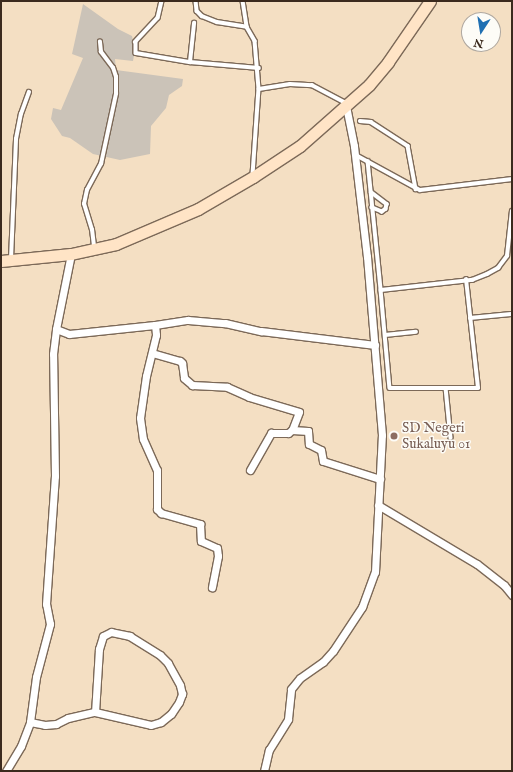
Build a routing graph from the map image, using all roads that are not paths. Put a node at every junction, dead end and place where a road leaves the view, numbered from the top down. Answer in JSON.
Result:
{"nodes":[{"id":1,"x":162,"y":1,"type":"edge"},
{"id":2,"x":196,"y":1,"type":"edge"},
{"id":3,"x":243,"y":1,"type":"edge"},
{"id":4,"x":430,"y":1,"type":"edge"},
{"id":5,"x":194,"y":23,"type":"dead end"},
{"id":6,"x":247,"y":27,"type":"junction"},
{"id":7,"x":100,"y":42,"type":"dead end"},
{"id":8,"x":190,"y":62,"type":"junction"},
{"id":9,"x":259,"y":68,"type":"junction"},
{"id":10,"x":259,"y":90,"type":"junction"},
{"id":11,"x":29,"y":92,"type":"dead end"},
{"id":12,"x":346,"y":106,"type":"junction"},
{"id":13,"x":360,"y":121,"type":"dead end"},
{"id":14,"x":355,"y":154,"type":"junction"},
{"id":15,"x":368,"y":161,"type":"junction"},
{"id":16,"x":253,"y":177,"type":"junction"},
{"id":17,"x":512,"y":179,"type":"edge"},
{"id":18,"x":416,"y":189,"type":"junction"},
{"id":19,"x":371,"y":192,"type":"junction"},
{"id":20,"x":372,"y":208,"type":"junction"},
{"id":21,"x":512,"y":211,"type":"edge"},
{"id":22,"x":94,"y":250,"type":"junction"},
{"id":23,"x":71,"y":254,"type":"junction"},
{"id":24,"x":6,"y":261,"type":"edge"},
{"id":25,"x":466,"y":280,"type":"junction"},
{"id":26,"x":381,"y":290,"type":"junction"},
{"id":27,"x":511,"y":314,"type":"dead end"},
{"id":28,"x":470,"y":318,"type":"junction"},
{"id":29,"x":155,"y":325,"type":"junction"},
{"id":30,"x":56,"y":329,"type":"junction"},
{"id":31,"x":416,"y":332,"type":"dead end"},
{"id":32,"x":385,"y":335,"type":"junction"},
{"id":33,"x":375,"y":345,"type":"junction"},
{"id":34,"x":152,"y":353,"type":"junction"},
{"id":35,"x":446,"y":388,"type":"junction"},
{"id":36,"x":292,"y":430,"type":"junction"},
{"id":37,"x":451,"y":438,"type":"dead end"},
{"id":38,"x":250,"y":470,"type":"dead end"},
{"id":39,"x":380,"y":479,"type":"junction"},
{"id":40,"x":378,"y":505,"type":"junction"},
{"id":41,"x":212,"y":587,"type":"dead end"},
{"id":42,"x":512,"y":595,"type":"edge"},
{"id":43,"x":95,"y":712,"type":"junction"},
{"id":44,"x":30,"y":722,"type":"junction"},
{"id":45,"x":6,"y":771,"type":"edge"},
{"id":46,"x":264,"y":771,"type":"edge"}],
"edges":[{"from":1,"to":8,"type":"lane"},
{"from":2,"to":6,"type":"lane"},
{"from":3,"to":6,"type":"lane"},
{"from":4,"to":12,"type":"main road"},
{"from":5,"to":8,"type":"lane"},
{"from":6,"to":9,"type":"lane"},
{"from":7,"to":22,"type":"lane"},
{"from":8,"to":9,"type":"lane"},
{"from":9,"to":10,"type":"lane"},
{"from":10,"to":12,"type":"lane"},
{"from":10,"to":16,"type":"lane"},
{"from":11,"to":24,"type":"lane"},
{"from":12,"to":14,"type":"street"},
{"from":12,"to":16,"type":"main road"},
{"from":13,"to":18,"type":"lane"},
{"from":14,"to":15,"type":"lane"},
{"from":14,"to":33,"type":"street"},
{"from":15,"to":18,"type":"lane"},
{"from":15,"to":19,"type":"lane"},
{"from":16,"to":22,"type":"main road"},
{"from":17,"to":18,"type":"lane"},
{"from":19,"to":20,"type":"lane"},
{"from":19,"to":20,"type":"lane"},
{"from":20,"to":26,"type":"lane"},
{"from":21,"to":25,"type":"lane"},
{"from":22,"to":23,"type":"main road"},
{"from":23,"to":24,"type":"main road"},
{"from":23,"to":30,"type":"street"},
{"from":25,"to":26,"type":"lane"},
{"from":25,"to":28,"type":"lane"},
{"from":26,"to":32,"type":"lane"},
{"from":27,"to":28,"type":"lane"},
{"from":28,"to":35,"type":"lane"},
{"from":29,"to":30,"type":"street"},
{"from":29,"to":33,"type":"street"},
{"from":29,"to":34,"type":"street"},
{"from":30,"to":44,"type":"street"},
{"from":31,"to":32,"type":"lane"},
{"from":32,"to":35,"type":"lane"},
{"from":33,"to":39,"type":"street"},
{"from":34,"to":36,"type":"street"},
{"from":34,"to":41,"type":"street"},
{"from":35,"to":37,"type":"lane"},
{"from":36,"to":38,"type":"street"},
{"from":36,"to":39,"type":"street"},
{"from":39,"to":40,"type":"street"},
{"from":40,"to":42,"type":"street"},
{"from":40,"to":46,"type":"street"},
{"from":43,"to":43,"type":"street"},
{"from":43,"to":44,"type":"street"},
{"from":44,"to":45,"type":"street"}]}
